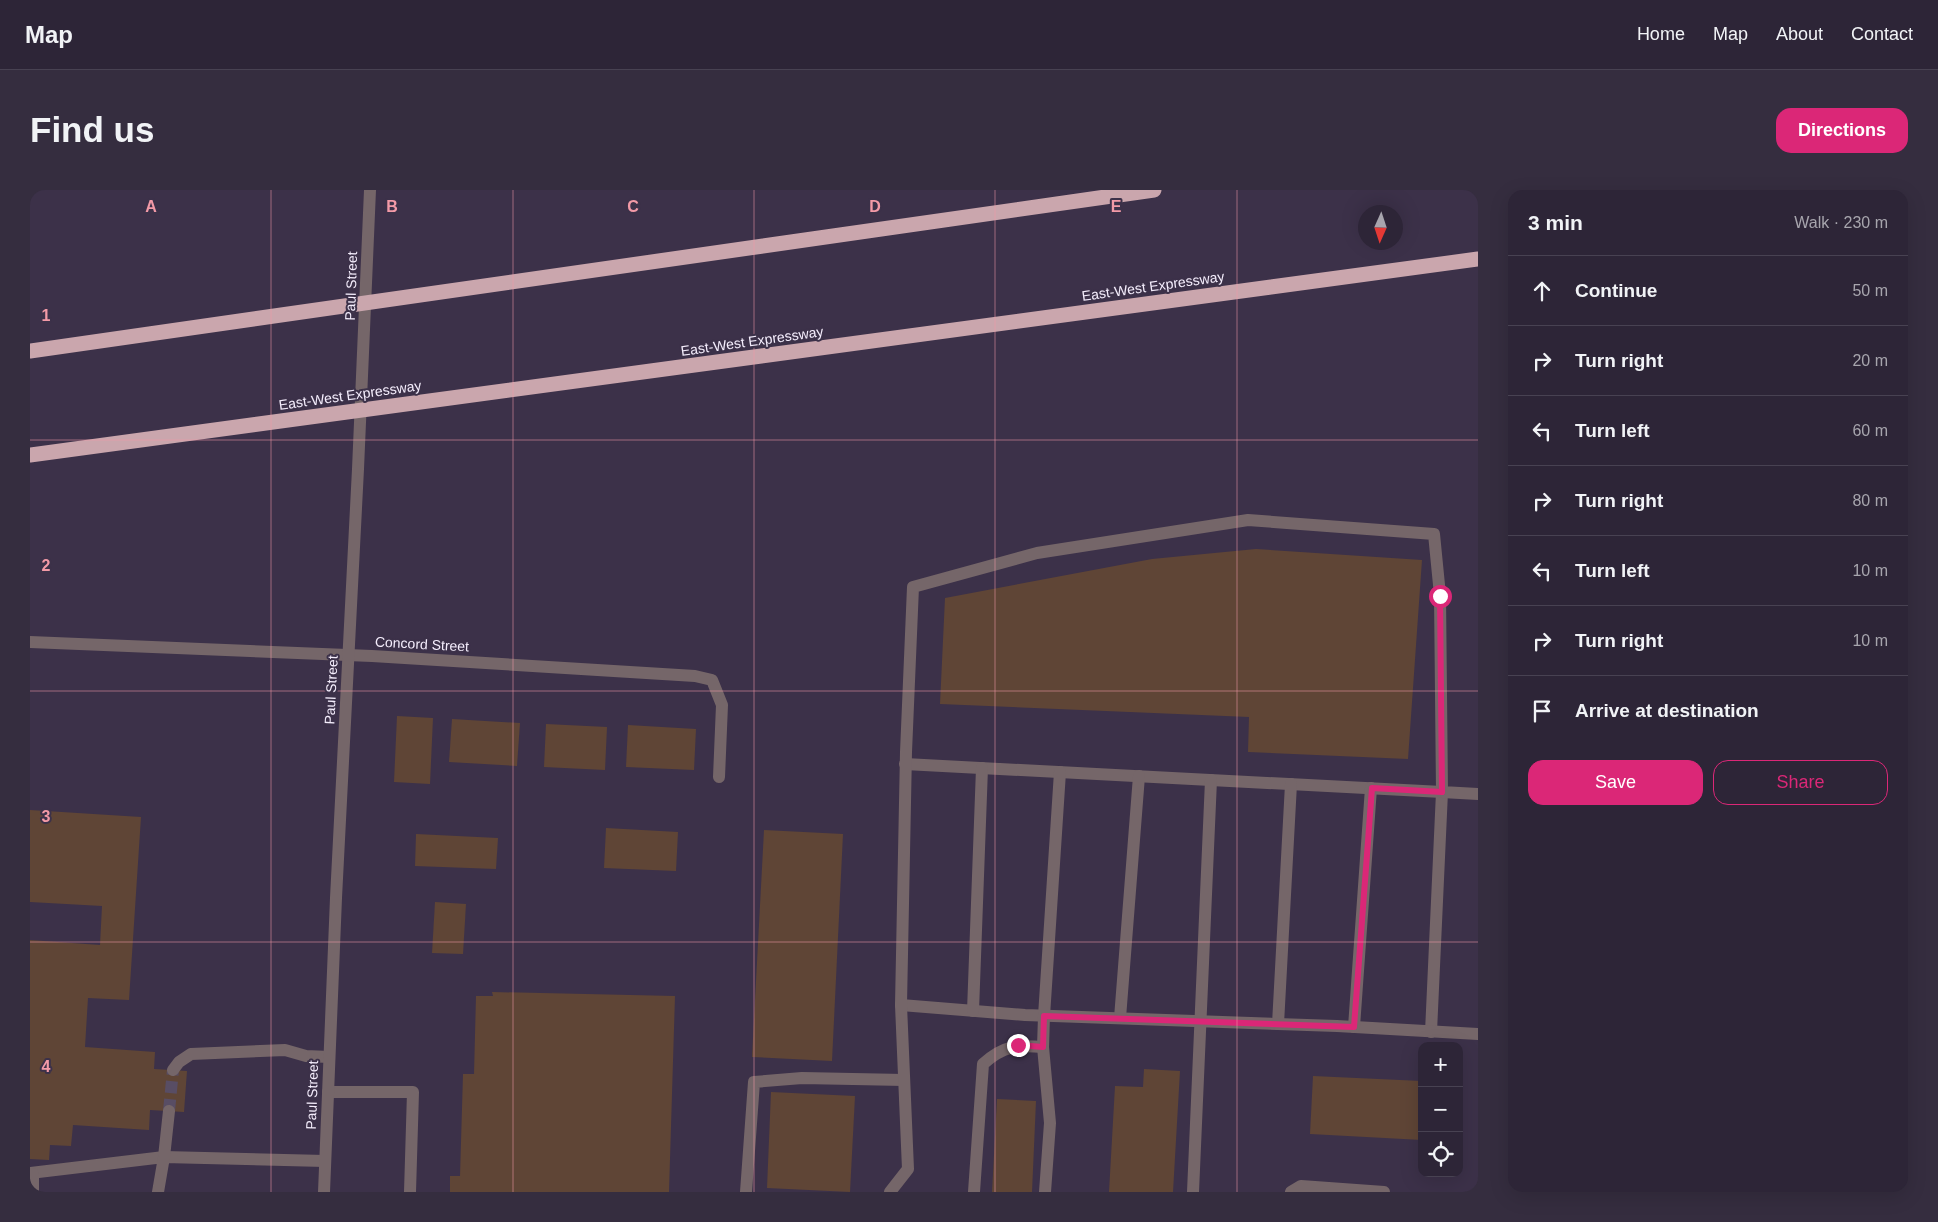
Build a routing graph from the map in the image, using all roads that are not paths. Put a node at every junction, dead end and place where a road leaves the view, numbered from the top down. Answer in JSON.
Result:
{"nodes":[{"id":1,"x":370,"y":190,"type":"edge"},
{"id":2,"x":1154,"y":190,"type":"edge"},
{"id":3,"x":1478,"y":259,"type":"edge"},
{"id":4,"x":30,"y":351,"type":"edge"},
{"id":5,"x":30,"y":455,"type":"edge"},
{"id":6,"x":30,"y":642,"type":"edge"},
{"id":7,"x":347,"y":655,"type":"junction"},
{"id":8,"x":905,"y":764,"type":"junction"},
{"id":9,"x":982,"y":768,"type":"junction"},
{"id":10,"x":1060,"y":772,"type":"junction"},
{"id":11,"x":1139,"y":776,"type":"junction"},
{"id":12,"x":719,"y":777,"type":"dead end"},
{"id":13,"x":1211,"y":780,"type":"junction"},
{"id":14,"x":1291,"y":784,"type":"junction"},
{"id":15,"x":1372,"y":788,"type":"junction"},
{"id":16,"x":1442,"y":792,"type":"junction"},
{"id":17,"x":1478,"y":794,"type":"edge"},
{"id":18,"x":901,"y":1005,"type":"junction"},
{"id":19,"x":974,"y":1011,"type":"junction"},
{"id":20,"x":1044,"y":1016,"type":"junction"},
{"id":21,"x":1120,"y":1018,"type":"junction"},
{"id":22,"x":1200,"y":1021,"type":"junction"},
{"id":23,"x":1278,"y":1024,"type":"junction"},
{"id":24,"x":1354,"y":1027,"type":"junction"},
{"id":25,"x":1432,"y":1032,"type":"junction"},
{"id":26,"x":1478,"y":1034,"type":"edge"},
{"id":27,"x":1043,"y":1047,"type":"junction"},
{"id":28,"x":328,"y":1057,"type":"junction"},
{"id":29,"x":173,"y":1070,"type":"tunnel mouth"},
{"id":30,"x":904,"y":1080,"type":"junction"},
{"id":31,"x":328,"y":1092,"type":"junction"},
{"id":32,"x":169,"y":1112,"type":"tunnel mouth"},
{"id":33,"x":164,"y":1157,"type":"junction"},
{"id":34,"x":325,"y":1161,"type":"junction"},
{"id":35,"x":32,"y":1174,"type":"edge"},
{"id":36,"x":33,"y":1192,"type":"edge"},
{"id":37,"x":158,"y":1192,"type":"edge"},
{"id":38,"x":324,"y":1192,"type":"edge"},
{"id":39,"x":410,"y":1192,"type":"edge"},
{"id":40,"x":746,"y":1192,"type":"edge"},
{"id":41,"x":890,"y":1192,"type":"edge"},
{"id":42,"x":974,"y":1192,"type":"edge"},
{"id":43,"x":1045,"y":1192,"type":"edge"},
{"id":44,"x":1192,"y":1192,"type":"edge"},
{"id":45,"x":1291,"y":1192,"type":"edge"},
{"id":46,"x":1384,"y":1192,"type":"edge"}],
"edges":[{"from":1,"to":7,"type":"street","name":"Paul Street"},
{"from":2,"to":4,"type":"highway"},
{"from":3,"to":5,"type":"highway","name":"East-West Expressway"},
{"from":6,"to":7,"type":"street","name":"Concord Street"},
{"from":7,"to":12,"type":"street","name":"Concord Street"},
{"from":7,"to":28,"type":"street","name":"Paul Street"},
{"from":8,"to":9,"type":"street"},
{"from":8,"to":16,"type":"street"},
{"from":8,"to":18,"type":"street"},
{"from":9,"to":10,"type":"street"},
{"from":9,"to":19,"type":"street"},
{"from":10,"to":11,"type":"street"},
{"from":10,"to":20,"type":"street"},
{"from":11,"to":13,"type":"street"},
{"from":11,"to":21,"type":"street"},
{"from":13,"to":14,"type":"street"},
{"from":13,"to":22,"type":"street"},
{"from":14,"to":15,"type":"street"},
{"from":14,"to":23,"type":"street"},
{"from":15,"to":16,"type":"street"},
{"from":15,"to":24,"type":"street"},
{"from":16,"to":17,"type":"street"},
{"from":16,"to":25,"type":"street"},
{"from":18,"to":19,"type":"street"},
{"from":18,"to":30,"type":"street"},
{"from":19,"to":20,"type":"street"},
{"from":20,"to":21,"type":"street"},
{"from":20,"to":27,"type":"street"},
{"from":21,"to":22,"type":"street"},
{"from":22,"to":23,"type":"street"},
{"from":22,"to":44,"type":"street"},
{"from":23,"to":24,"type":"street"},
{"from":24,"to":25,"type":"street"},
{"from":25,"to":26,"type":"street"},
{"from":27,"to":42,"type":"street"},
{"from":27,"to":43,"type":"street"},
{"from":28,"to":29,"type":"street"},
{"from":28,"to":31,"type":"street","name":"Paul Street"},
{"from":30,"to":40,"type":"street"},
{"from":30,"to":41,"type":"street"},
{"from":31,"to":34,"type":"street","name":"Paul Street"},
{"from":31,"to":39,"type":"street"},
{"from":32,"to":33,"type":"street"},
{"from":33,"to":34,"type":"street"},
{"from":33,"to":35,"type":"street"},
{"from":33,"to":37,"type":"street"},
{"from":34,"to":38,"type":"street","name":"Paul Street"},
{"from":35,"to":36,"type":"street"},
{"from":45,"to":46,"type":"street"}]}
